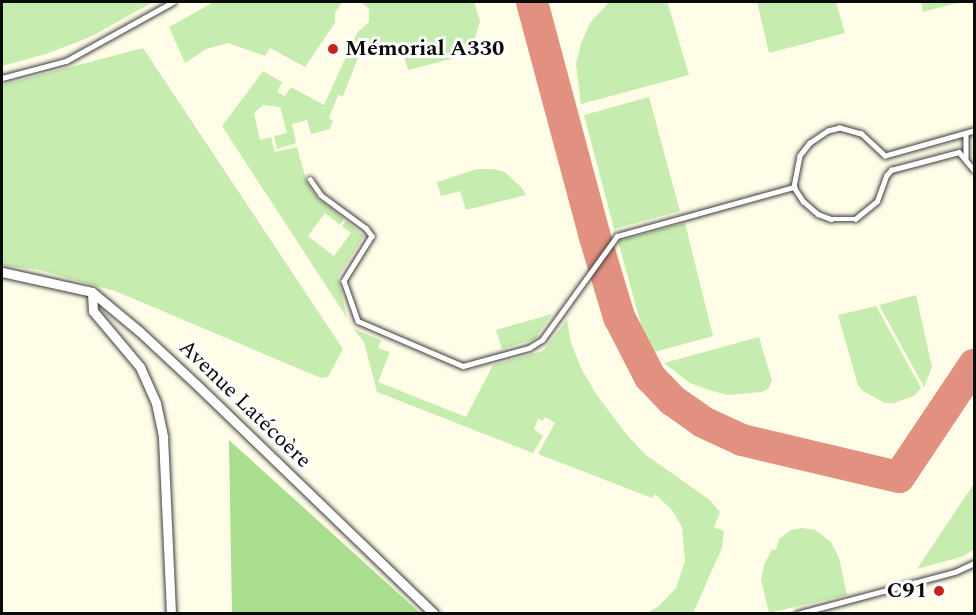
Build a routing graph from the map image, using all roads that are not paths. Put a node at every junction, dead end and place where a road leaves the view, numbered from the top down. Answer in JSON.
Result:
{"nodes":[{"id":1,"x":173,"y":2,"type":"edge"},
{"id":2,"x":2,"y":78,"type":"edge"},
{"id":3,"x":975,"y":132,"type":"edge"},
{"id":4,"x":966,"y":134,"type":"junction"},
{"id":5,"x":966,"y":160,"type":"junction"},
{"id":6,"x":975,"y":170,"type":"edge"},
{"id":7,"x":310,"y":179,"type":"dead end"},
{"id":8,"x":794,"y":187,"type":"junction"},
{"id":9,"x":2,"y":272,"type":"edge"},
{"id":10,"x":92,"y":292,"type":"junction"},
{"id":11,"x":975,"y":563,"type":"edge"},
{"id":12,"x":171,"y":614,"type":"edge"},
{"id":13,"x":434,"y":614,"type":"edge"},
{"id":14,"x":797,"y":614,"type":"edge"}],
"edges":[{"from":1,"to":2,"type":"lane"},
{"from":3,"to":4,"type":"lane"},
{"from":4,"to":5,"type":"lane"},
{"from":4,"to":8,"type":"lane"},
{"from":5,"to":6,"type":"lane"},
{"from":5,"to":8,"type":"lane"},
{"from":7,"to":8,"type":"lane"},
{"from":9,"to":10,"type":"street","name":"Avenue Latécoère"},
{"from":10,"to":12,"type":"street"},
{"from":10,"to":13,"type":"street","name":"Avenue Latécoère"},
{"from":11,"to":14,"type":"lane"}]}
